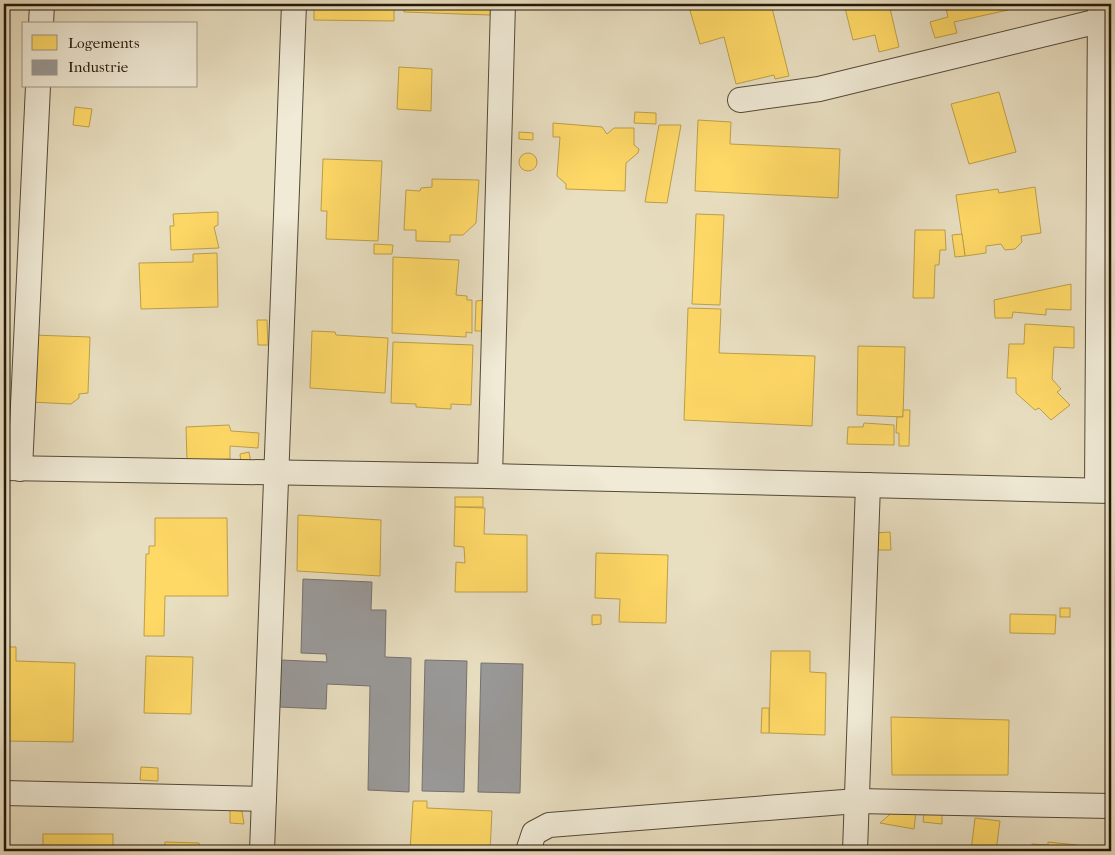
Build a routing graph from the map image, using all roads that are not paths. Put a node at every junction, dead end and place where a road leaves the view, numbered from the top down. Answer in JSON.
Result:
{"nodes":[{"id":1,"x":42,"y":4,"type":"edge"},
{"id":2,"x":294,"y":4,"type":"edge"},
{"id":3,"x":503,"y":4,"type":"edge"},
{"id":4,"x":1104,"y":14,"type":"edge"},
{"id":5,"x":41,"y":22,"type":"edge"},
{"id":6,"x":38,"y":88,"type":"edge"},
{"id":7,"x":740,"y":100,"type":"dead end"},
{"id":8,"x":12,"y":469,"type":"edge"},
{"id":9,"x":276,"y":474,"type":"junction"},
{"id":10,"x":490,"y":476,"type":"junction"},
{"id":11,"x":868,"y":485,"type":"junction"},
{"id":12,"x":1104,"y":491,"type":"edge"},
{"id":13,"x":4,"y":793,"type":"edge"},
{"id":14,"x":264,"y":798,"type":"junction"},
{"id":15,"x":857,"y":801,"type":"junction"},
{"id":16,"x":1111,"y":806,"type":"edge"},
{"id":17,"x":262,"y":851,"type":"edge"},
{"id":18,"x":528,"y":851,"type":"edge"},
{"id":19,"x":856,"y":851,"type":"edge"}],
"edges":[{"from":1,"to":5,"type":"street"},
{"from":2,"to":9,"type":"street"},
{"from":3,"to":10,"type":"street"},
{"from":4,"to":7,"type":"street"},
{"from":4,"to":12,"type":"street"},
{"from":6,"to":8,"type":"street"},
{"from":8,"to":9,"type":"street"},
{"from":9,"to":10,"type":"street"},
{"from":9,"to":14,"type":"street"},
{"from":10,"to":11,"type":"street"},
{"from":11,"to":12,"type":"street"},
{"from":11,"to":15,"type":"street"},
{"from":13,"to":14,"type":"street"},
{"from":14,"to":17,"type":"street"},
{"from":15,"to":16,"type":"street"},
{"from":15,"to":18,"type":"street"},
{"from":15,"to":19,"type":"street"}]}
